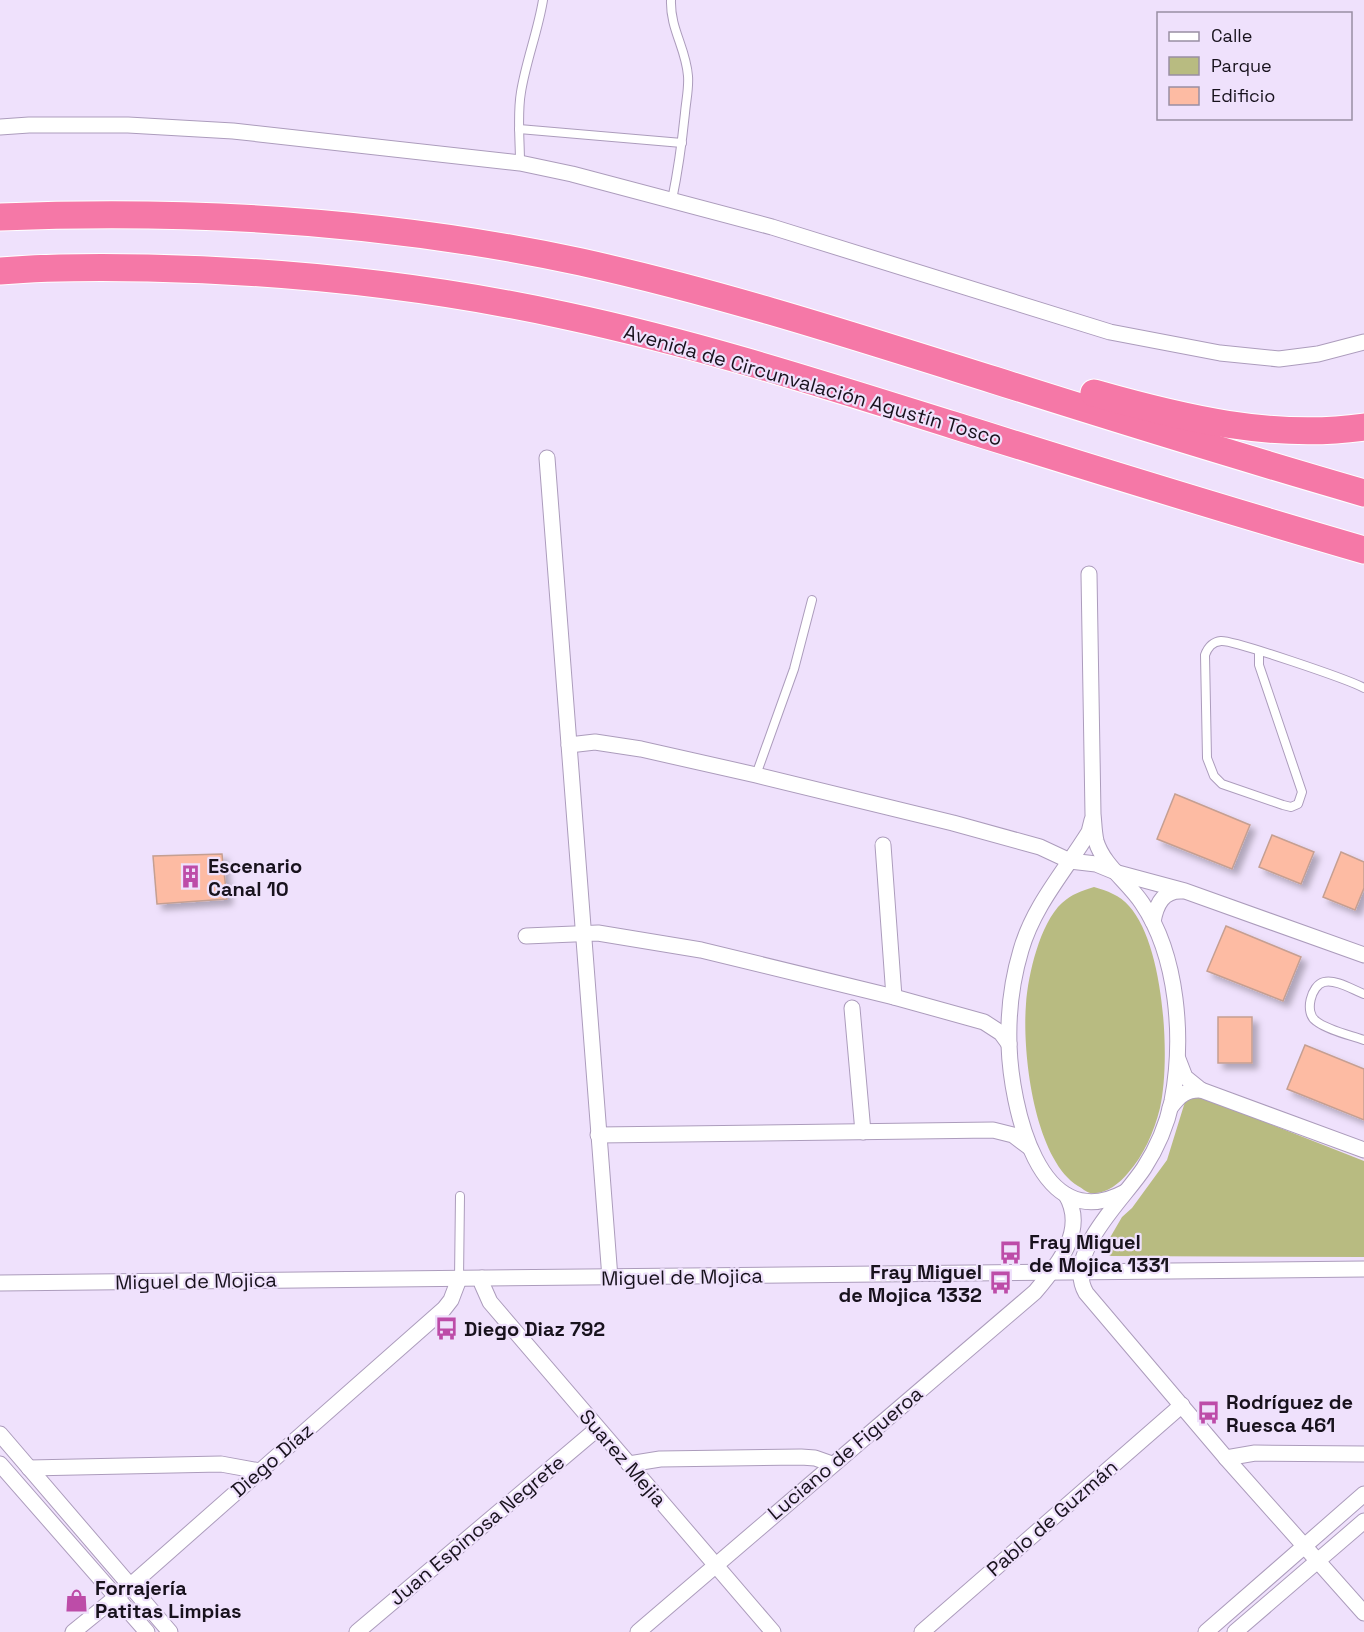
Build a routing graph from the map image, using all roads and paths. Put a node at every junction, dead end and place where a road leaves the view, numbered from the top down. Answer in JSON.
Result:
{"nodes":[{"id":1,"x":543,"y":0,"type":"edge"},
{"id":2,"x":671,"y":0,"type":"edge"},
{"id":3,"x":0,"y":127,"type":"edge"},
{"id":4,"x":519,"y":129,"type":"junction"},
{"id":5,"x":682,"y":143,"type":"junction"},
{"id":6,"x":520,"y":163,"type":"junction"},
{"id":7,"x":672,"y":200,"type":"junction"},
{"id":8,"x":0,"y":217,"type":"edge"},
{"id":9,"x":0,"y":271,"type":"edge"},
{"id":10,"x":822,"y":327,"type":"junction"},
{"id":11,"x":1364,"y":342,"type":"edge"},
{"id":12,"x":1364,"y":427,"type":"edge"},
{"id":13,"x":547,"y":458,"type":"dead end"},
{"id":14,"x":1364,"y":493,"type":"edge"},
{"id":15,"x":1364,"y":550,"type":"edge"},
{"id":16,"x":1089,"y":574,"type":"dead end"},
{"id":17,"x":812,"y":600,"type":"dead end"},
{"id":18,"x":1259,"y":651,"type":"junction"},
{"id":19,"x":1364,"y":688,"type":"edge"},
{"id":20,"x":569,"y":745,"type":"junction"},
{"id":21,"x":756,"y":775,"type":"junction"},
{"id":22,"x":1093,"y":814,"type":"junction"},
{"id":23,"x":883,"y":845,"type":"dead end"},
{"id":24,"x":1040,"y":847,"type":"junction"},
{"id":25,"x":1070,"y":861,"type":"junction"},
{"id":26,"x":1118,"y":873,"type":"junction"},
{"id":27,"x":1052,"y":886,"type":"junction"},
{"id":28,"x":1185,"y":891,"type":"junction"},
{"id":29,"x":1153,"y":922,"type":"junction"},
{"id":30,"x":582,"y":932,"type":"junction"},
{"id":31,"x":526,"y":936,"type":"dead end"},
{"id":32,"x":1364,"y":955,"type":"edge"},
{"id":33,"x":1364,"y":994,"type":"edge"},
{"id":34,"x":894,"y":997,"type":"junction"},
{"id":35,"x":1011,"y":1000,"type":"junction"},
{"id":36,"x":852,"y":1008,"type":"dead end"},
{"id":37,"x":984,"y":1022,"type":"junction"},
{"id":38,"x":1364,"y":1040,"type":"edge"},
{"id":39,"x":1009,"y":1044,"type":"junction"},
{"id":40,"x":1177,"y":1056,"type":"junction"},
{"id":41,"x":1201,"y":1090,"type":"junction"},
{"id":42,"x":1015,"y":1097,"type":"junction"},
{"id":43,"x":1170,"y":1108,"type":"junction"},
{"id":44,"x":993,"y":1130,"type":"junction"},
{"id":45,"x":863,"y":1132,"type":"junction"},
{"id":46,"x":598,"y":1135,"type":"junction"},
{"id":47,"x":1031,"y":1150,"type":"junction"},
{"id":48,"x":1364,"y":1150,"type":"edge"},
{"id":49,"x":1127,"y":1191,"type":"junction"},
{"id":50,"x":1066,"y":1195,"type":"junction"},
{"id":51,"x":460,"y":1196,"type":"dead end"},
{"id":52,"x":1364,"y":1269,"type":"edge"},
{"id":53,"x":1080,"y":1272,"type":"junction"},
{"id":54,"x":1050,"y":1273,"type":"junction"},
{"id":55,"x":482,"y":1278,"type":"junction"},
{"id":56,"x":610,"y":1278,"type":"junction"},
{"id":57,"x":459,"y":1279,"type":"junction"},
{"id":58,"x":0,"y":1283,"type":"edge"},
{"id":59,"x":1182,"y":1405,"type":"junction"},
{"id":60,"x":597,"y":1429,"type":"junction"},
{"id":61,"x":0,"y":1434,"type":"edge"},
{"id":62,"x":1364,"y":1454,"type":"edge"},
{"id":63,"x":1226,"y":1458,"type":"junction"},
{"id":64,"x":0,"y":1464,"type":"edge"},
{"id":65,"x":629,"y":1464,"type":"junction"},
{"id":66,"x":832,"y":1464,"type":"junction"},
{"id":67,"x":29,"y":1468,"type":"junction"},
{"id":68,"x":260,"y":1471,"type":"junction"},
{"id":69,"x":1364,"y":1494,"type":"edge"},
{"id":70,"x":1364,"y":1521,"type":"edge"},
{"id":71,"x":1305,"y":1546,"type":"junction"},
{"id":72,"x":1318,"y":1560,"type":"junction"},
{"id":73,"x":715,"y":1565,"type":"junction"},
{"id":74,"x":131,"y":1585,"type":"junction"},
{"id":75,"x":116,"y":1595,"type":"junction"},
{"id":76,"x":1364,"y":1613,"type":"edge"},
{"id":77,"x":73,"y":1632,"type":"edge"},
{"id":78,"x":147,"y":1632,"type":"edge"},
{"id":79,"x":170,"y":1632,"type":"edge"},
{"id":80,"x":357,"y":1632,"type":"edge"},
{"id":81,"x":638,"y":1632,"type":"edge"},
{"id":82,"x":773,"y":1632,"type":"edge"},
{"id":83,"x":922,"y":1632,"type":"edge"},
{"id":84,"x":1206,"y":1632,"type":"edge"},
{"id":85,"x":1235,"y":1632,"type":"edge"}],
"edges":[{"from":1,"to":4,"type":"lane"},
{"from":2,"to":5,"type":"lane"},
{"from":3,"to":6,"type":"street"},
{"from":4,"to":5,"type":"lane"},
{"from":4,"to":6,"type":"lane"},
{"from":5,"to":7,"type":"lane"},
{"from":6,"to":7,"type":"street"},
{"from":7,"to":11,"type":"street"},
{"from":8,"to":10,"type":"highway"},
{"from":9,"to":15,"type":"highway","name":"Avenida de Circunvalación Agustín Tosco"},
{"from":10,"to":12,"type":"highway"},
{"from":10,"to":14,"type":"highway"},
{"from":13,"to":20,"type":"street"},
{"from":16,"to":22,"type":"street"},
{"from":17,"to":21,"type":"lane"},
{"from":18,"to":18,"type":"lane"},
{"from":18,"to":19,"type":"lane"},
{"from":20,"to":21,"type":"street"},
{"from":20,"to":30,"type":"street"},
{"from":21,"to":24,"type":"street"},
{"from":22,"to":25,"type":"street"},
{"from":22,"to":26,"type":"street"},
{"from":23,"to":34,"type":"street"},
{"from":24,"to":25,"type":"street"},
{"from":24,"to":27,"type":"street"},
{"from":25,"to":26,"type":"street"},
{"from":25,"to":27,"type":"street"},
{"from":26,"to":28,"type":"street"},
{"from":26,"to":29,"type":"street"},
{"from":27,"to":35,"type":"street"},
{"from":28,"to":29,"type":"street"},
{"from":28,"to":32,"type":"street"},
{"from":29,"to":40,"type":"street"},
{"from":30,"to":31,"type":"street"},
{"from":30,"to":34,"type":"street"},
{"from":30,"to":46,"type":"street"},
{"from":33,"to":38,"type":"lane"},
{"from":34,"to":37,"type":"street"},
{"from":35,"to":37,"type":"street"},
{"from":35,"to":39,"type":"street"},
{"from":36,"to":45,"type":"street"},
{"from":37,"to":39,"type":"street"},
{"from":39,"to":42,"type":"street"},
{"from":40,"to":41,"type":"street"},
{"from":40,"to":43,"type":"street"},
{"from":41,"to":43,"type":"street"},
{"from":41,"to":48,"type":"street"},
{"from":42,"to":44,"type":"street"},
{"from":42,"to":47,"type":"street"},
{"from":43,"to":49,"type":"street"},
{"from":44,"to":45,"type":"street"},
{"from":44,"to":47,"type":"street"},
{"from":45,"to":46,"type":"street"},
{"from":46,"to":56,"type":"street"},
{"from":47,"to":50,"type":"street"},
{"from":49,"to":50,"type":"street"},
{"from":49,"to":53,"type":"street"},
{"from":50,"to":54,"type":"street","name":"Luciano de Figueroa"},
{"from":51,"to":57,"type":"lane"},
{"from":52,"to":53,"type":"street","name":"Miguel de Mojica"},
{"from":53,"to":54,"type":"street","name":"Miguel de Mojica"},
{"from":53,"to":59,"type":"street"},
{"from":54,"to":56,"type":"street","name":"Miguel de Mojica"},
{"from":54,"to":66,"type":"street","name":"Luciano de Figueroa"},
{"from":55,"to":56,"type":"street","name":"Miguel de Mojica"},
{"from":55,"to":57,"type":"street","name":"Miguel de Mojica"},
{"from":55,"to":60,"type":"street","name":"Suarez Mejia"},
{"from":57,"to":58,"type":"street","name":"Miguel de Mojica"},
{"from":57,"to":68,"type":"street","name":"Diego Díaz"},
{"from":59,"to":63,"type":"street"},
{"from":59,"to":83,"type":"street","name":"Pablo de Guzmán"},
{"from":60,"to":65,"type":"street","name":"Suarez Mejia"},
{"from":60,"to":80,"type":"street","name":"Juan Espinosa Negrete"},
{"from":61,"to":67,"type":"street"},
{"from":62,"to":63,"type":"street"},
{"from":63,"to":71,"type":"street"},
{"from":64,"to":75,"type":"street"},
{"from":65,"to":66,"type":"street"},
{"from":65,"to":73,"type":"street","name":"Suarez Mejia"},
{"from":66,"to":73,"type":"street","name":"Luciano de Figueroa"},
{"from":67,"to":68,"type":"street"},
{"from":67,"to":74,"type":"street"},
{"from":68,"to":74,"type":"street","name":"Diego Díaz"},
{"from":69,"to":71,"type":"street"},
{"from":70,"to":72,"type":"street"},
{"from":71,"to":72,"type":"street"},
{"from":71,"to":84,"type":"street"},
{"from":72,"to":76,"type":"street"},
{"from":72,"to":85,"type":"street"},
{"from":73,"to":81,"type":"street","name":"Luciano de Figueroa"},
{"from":73,"to":82,"type":"street","name":"Suarez Mejia"},
{"from":74,"to":75,"type":"street","name":"Diego Díaz"},
{"from":74,"to":79,"type":"street"},
{"from":75,"to":77,"type":"street","name":"Diego Díaz"},
{"from":75,"to":78,"type":"street"}]}
